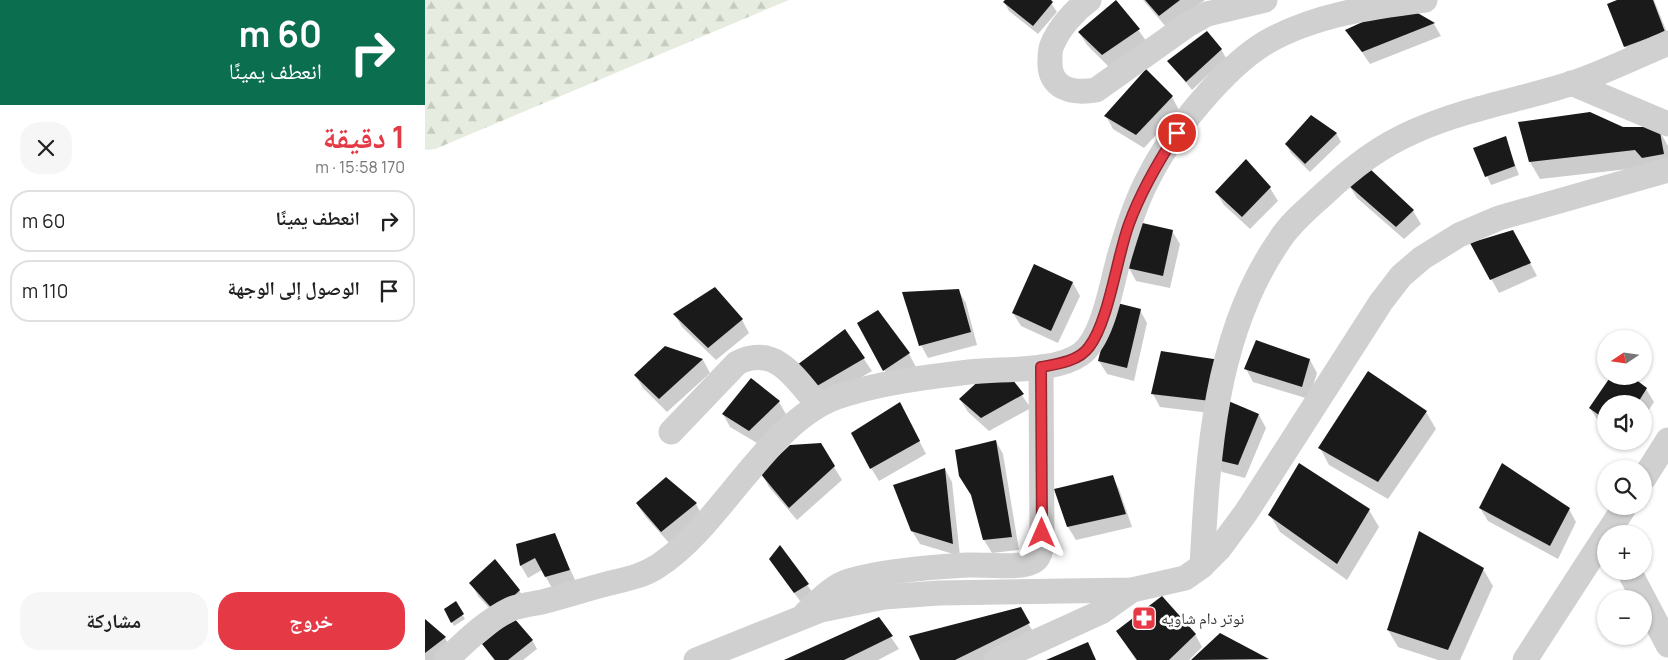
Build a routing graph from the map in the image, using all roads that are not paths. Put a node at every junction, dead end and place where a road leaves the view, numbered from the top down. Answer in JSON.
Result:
{"nodes":[{"id":1,"x":1089,"y":0,"type":"edge"},
{"id":2,"x":1265,"y":0,"type":"edge"},
{"id":3,"x":1425,"y":0,"type":"edge"},
{"id":4,"x":1355,"y":4,"type":"edge"},
{"id":5,"x":1668,"y":43,"type":"edge"},
{"id":6,"x":1571,"y":83,"type":"junction"},
{"id":7,"x":1668,"y":124,"type":"edge"},
{"id":8,"x":1668,"y":170,"type":"edge"},
{"id":9,"x":1041,"y":367,"type":"junction"},
{"id":10,"x":818,"y":405,"type":"junction"},
{"id":11,"x":671,"y":432,"type":"dead end"},
{"id":12,"x":1668,"y":440,"type":"edge"},
{"id":13,"x":1652,"y":465,"type":"edge"},
{"id":14,"x":1597,"y":549,"type":"edge"},
{"id":15,"x":1202,"y":566,"type":"junction"},
{"id":16,"x":1634,"y":580,"type":"edge"},
{"id":17,"x":1131,"y":590,"type":"junction"},
{"id":18,"x":799,"y":618,"type":"junction"},
{"id":19,"x":1668,"y":645,"type":"edge"},
{"id":20,"x":446,"y":660,"type":"edge"},
{"id":21,"x":696,"y":660,"type":"edge"},
{"id":22,"x":996,"y":660,"type":"edge"},
{"id":23,"x":1525,"y":660,"type":"edge"}],
"edges":[{"from":1,"to":2,"type":"street"},
{"from":3,"to":4,"type":"street"},
{"from":4,"to":9,"type":"street"},
{"from":5,"to":6,"type":"street"},
{"from":6,"to":7,"type":"street"},
{"from":6,"to":15,"type":"street"},
{"from":8,"to":15,"type":"street"},
{"from":9,"to":10,"type":"street"},
{"from":9,"to":18,"type":"street"},
{"from":10,"to":11,"type":"street"},
{"from":10,"to":20,"type":"street"},
{"from":12,"to":13,"type":"street"},
{"from":14,"to":23,"type":"street"},
{"from":15,"to":17,"type":"street"},
{"from":16,"to":19,"type":"street"},
{"from":17,"to":18,"type":"street"},
{"from":17,"to":22,"type":"street"},
{"from":18,"to":21,"type":"street"}]}
